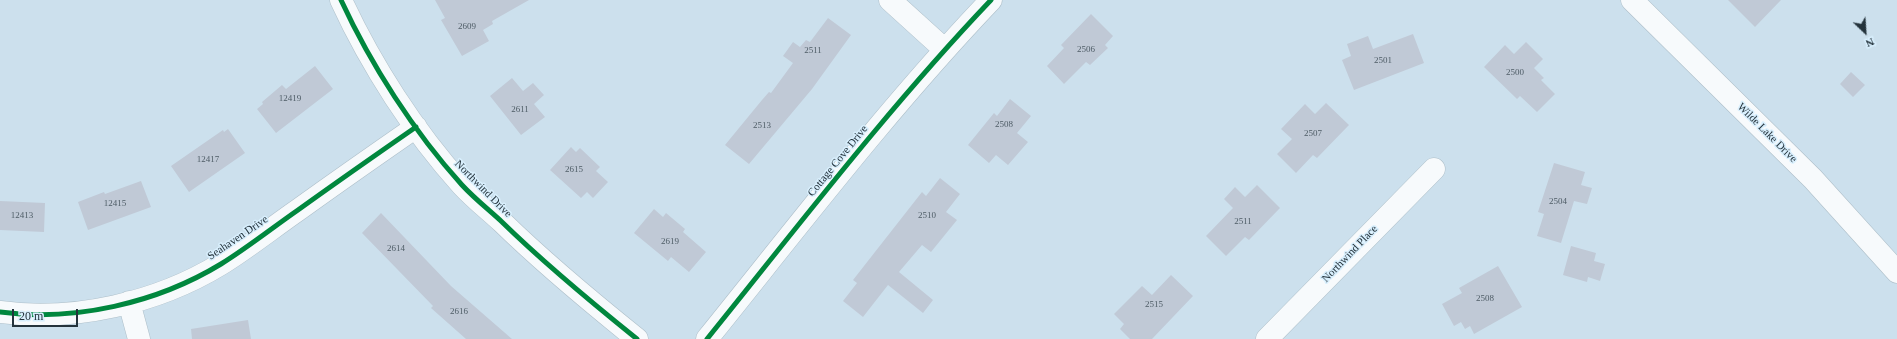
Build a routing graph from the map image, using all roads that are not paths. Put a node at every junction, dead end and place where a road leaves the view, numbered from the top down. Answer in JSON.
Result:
{"nodes":[{"id":1,"x":341,"y":0,"type":"edge"},
{"id":2,"x":890,"y":0,"type":"edge"},
{"id":3,"x":991,"y":0,"type":"edge"},
{"id":4,"x":1632,"y":0,"type":"edge"},
{"id":5,"x":944,"y":49,"type":"junction"},
{"id":6,"x":416,"y":127,"type":"junction"},
{"id":7,"x":1434,"y":169,"type":"dead end"},
{"id":8,"x":1897,"y":272,"type":"edge"},
{"id":9,"x":129,"y":302,"type":"junction"},
{"id":10,"x":0,"y":312,"type":"edge"},
{"id":11,"x":139,"y":339,"type":"edge"},
{"id":12,"x":638,"y":339,"type":"edge"},
{"id":13,"x":707,"y":339,"type":"edge"},
{"id":14,"x":1267,"y":339,"type":"edge"}],
"edges":[{"from":1,"to":6,"type":"street","name":"Northwind Drive"},
{"from":2,"to":5,"type":"street"},
{"from":3,"to":5,"type":"street","name":"Cottage Cove Drive"},
{"from":4,"to":8,"type":"street","name":"Wilde Lake Drive"},
{"from":5,"to":13,"type":"street","name":"Cottage Cove Drive"},
{"from":6,"to":9,"type":"street","name":"Seahaven Drive"},
{"from":6,"to":12,"type":"street","name":"Northwind Drive"},
{"from":7,"to":14,"type":"street","name":"Northwind Place"},
{"from":9,"to":10,"type":"street","name":"Seahaven Drive"},
{"from":9,"to":11,"type":"street"}]}
